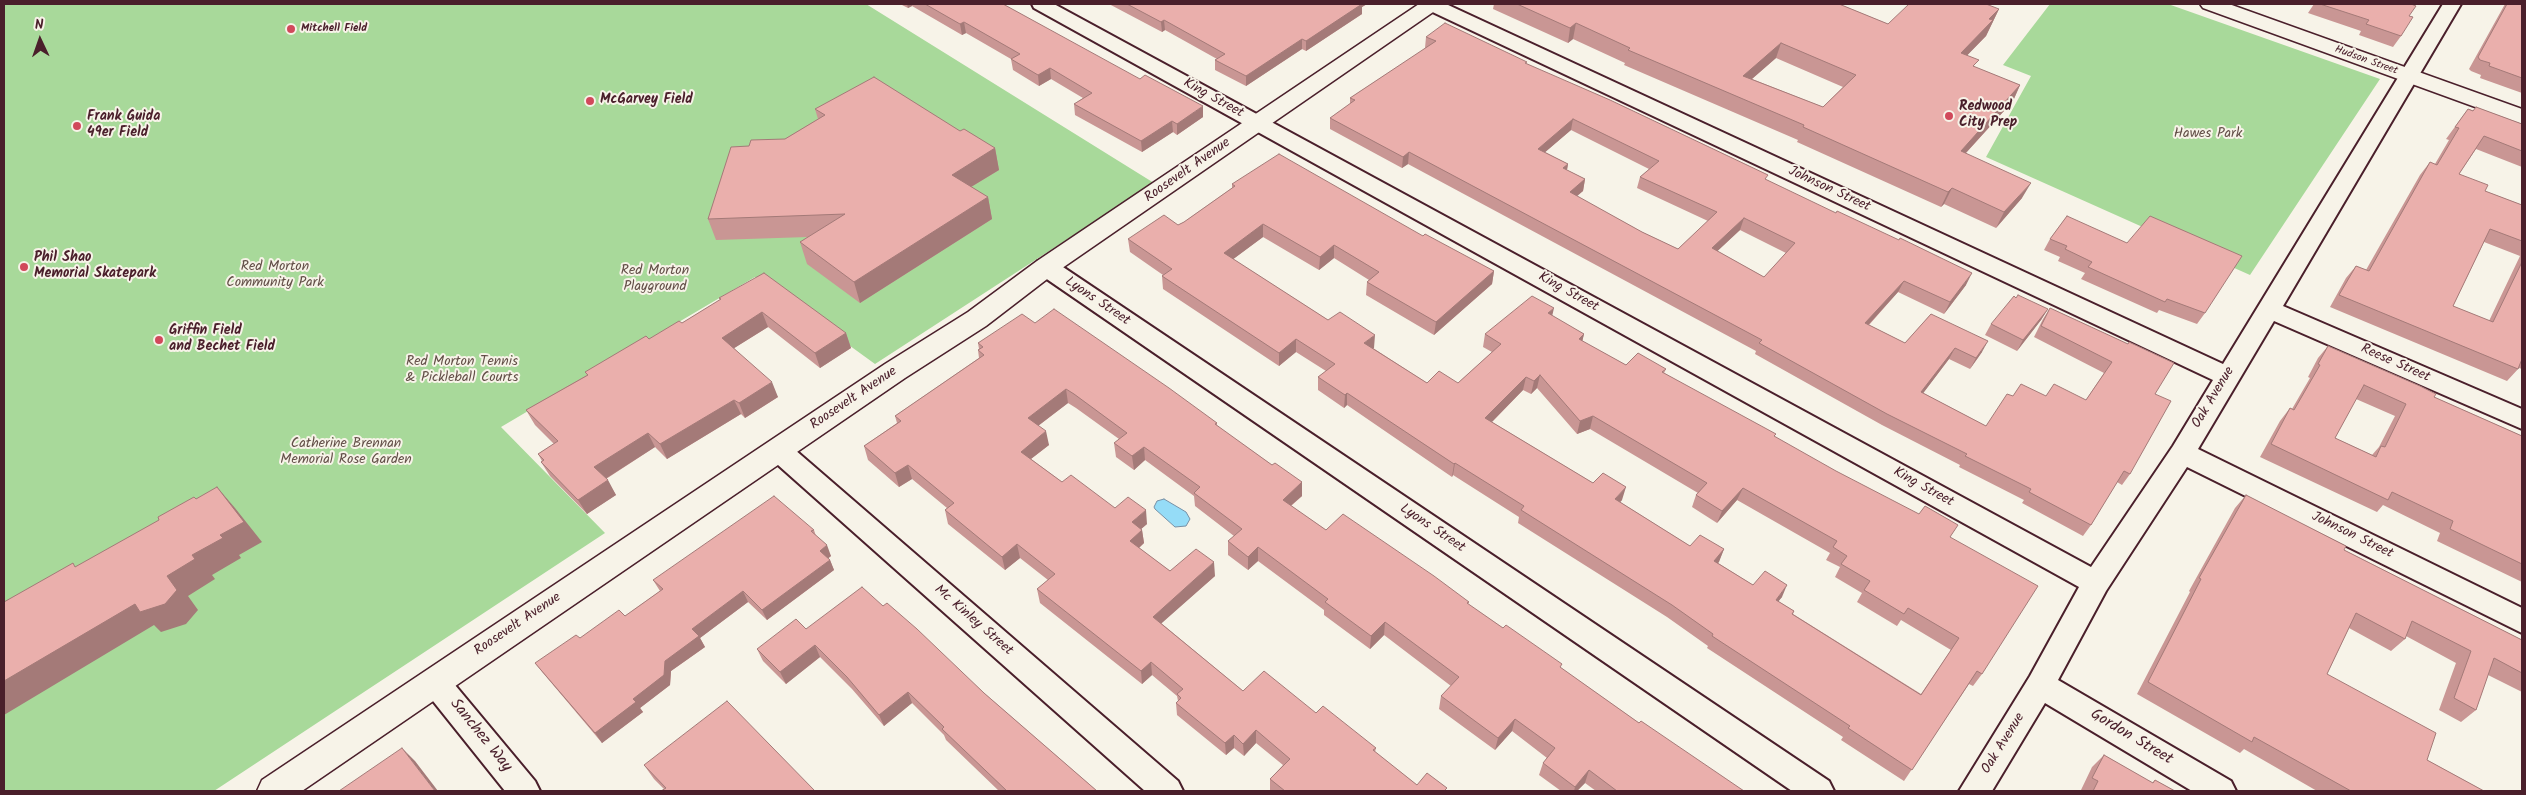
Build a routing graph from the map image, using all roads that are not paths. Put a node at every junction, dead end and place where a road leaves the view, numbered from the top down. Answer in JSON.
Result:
{"nodes":[{"id":1,"x":1041,"y":4,"type":"edge"},
{"id":2,"x":1431,"y":4,"type":"edge"},
{"id":3,"x":2210,"y":4,"type":"edge"},
{"id":4,"x":2452,"y":4,"type":"edge"},
{"id":5,"x":2408,"y":76,"type":"junction"},
{"id":6,"x":2522,"y":117,"type":"edge"},
{"id":7,"x":1257,"y":123,"type":"junction"},
{"id":8,"x":1046,"y":267,"type":"junction"},
{"id":9,"x":2268,"y":309,"type":"junction"},
{"id":10,"x":2227,"y":376,"type":"junction"},
{"id":11,"x":2522,"y":420,"type":"edge"},
{"id":12,"x":778,"y":450,"type":"junction"},
{"id":13,"x":2182,"y":453,"type":"junction"},
{"id":14,"x":2096,"y":583,"type":"junction"},
{"id":15,"x":2522,"y":620,"type":"edge"},
{"id":16,"x":435,"y":682,"type":"junction"},
{"id":17,"x":2040,"y":685,"type":"junction"},
{"id":18,"x":274,"y":791,"type":"edge"},
{"id":19,"x":524,"y":791,"type":"edge"},
{"id":20,"x":1167,"y":791,"type":"edge"},
{"id":21,"x":1818,"y":791,"type":"edge"},
{"id":22,"x":1975,"y":791,"type":"edge"},
{"id":23,"x":2220,"y":791,"type":"edge"}],
"edges":[{"from":1,"to":7,"type":"street","name":"King Street"},
{"from":2,"to":7,"type":"street","name":"Roosevelt Avenue"},
{"from":2,"to":10,"type":"street","name":"Johnson Street"},
{"from":3,"to":5,"type":"street","name":"Hudson Street"},
{"from":4,"to":5,"type":"street","name":"Oak Avenue"},
{"from":5,"to":6,"type":"street","name":"Hudson Street"},
{"from":5,"to":9,"type":"street","name":"Oak Avenue"},
{"from":7,"to":8,"type":"street","name":"Roosevelt Avenue"},
{"from":7,"to":14,"type":"street","name":"King Street"},
{"from":8,"to":12,"type":"street","name":"Roosevelt Avenue"},
{"from":8,"to":21,"type":"street","name":"Lyons Street"},
{"from":9,"to":10,"type":"street","name":"Oak Avenue"},
{"from":9,"to":11,"type":"street","name":"Reese Street"},
{"from":10,"to":13,"type":"street","name":"Oak Avenue"},
{"from":12,"to":16,"type":"street","name":"Roosevelt Avenue"},
{"from":12,"to":20,"type":"street","name":"Mc Kinley Street"},
{"from":13,"to":14,"type":"street","name":"Oak Avenue"},
{"from":13,"to":15,"type":"street","name":"Johnson Street"},
{"from":14,"to":17,"type":"street","name":"Oak Avenue"},
{"from":16,"to":18,"type":"street","name":"Roosevelt Avenue"},
{"from":16,"to":19,"type":"street","name":"Sanchez Way"},
{"from":17,"to":22,"type":"street","name":"Oak Avenue"},
{"from":17,"to":23,"type":"street","name":"Gordon Street"}]}
